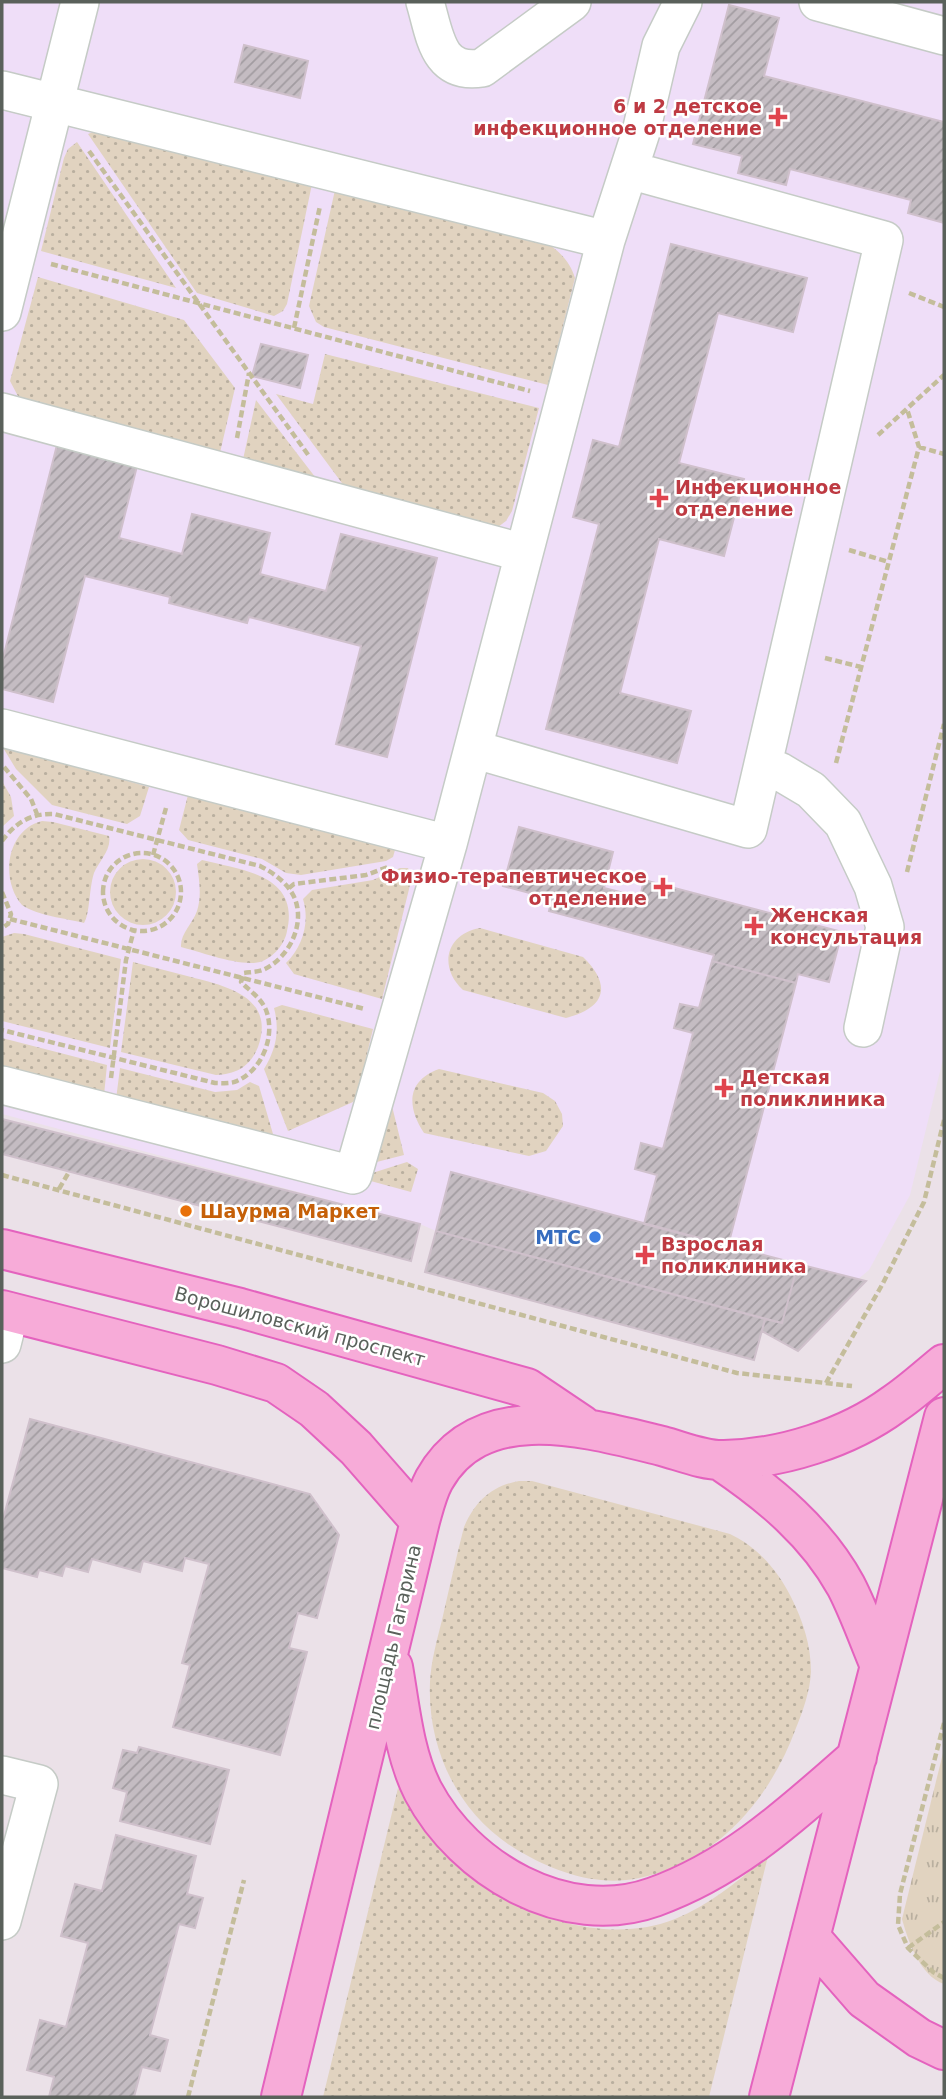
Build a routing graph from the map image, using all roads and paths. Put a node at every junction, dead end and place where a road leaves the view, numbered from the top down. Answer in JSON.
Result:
{"nodes":[{"id":1,"x":80,"y":2,"type":"edge"},
{"id":2,"x":425,"y":2,"type":"edge"},
{"id":3,"x":572,"y":2,"type":"edge"},
{"id":4,"x":683,"y":2,"type":"edge"},
{"id":5,"x":818,"y":2,"type":"edge"},
{"id":6,"x":944,"y":36,"type":"edge"},
{"id":7,"x":2,"y":90,"type":"edge"},
{"id":8,"x":55,"y":103,"type":"junction"},
{"id":9,"x":629,"y":170,"type":"junction"},
{"id":10,"x":327,"y":171,"type":"junction"},
{"id":11,"x":606,"y":240,"type":"junction"},
{"id":12,"x":16,"y":255,"type":"junction"},
{"id":13,"x":198,"y":303,"type":"junction"},
{"id":14,"x":2,"y":312,"type":"edge"},
{"id":15,"x":294,"y":328,"type":"junction"},
{"id":16,"x":249,"y":373,"type":"junction"},
{"id":17,"x":944,"y":375,"type":"edge"},
{"id":18,"x":565,"y":400,"type":"junction"},
{"id":19,"x":906,"y":409,"type":"junction"},
{"id":20,"x":2,"y":412,"type":"edge"},
{"id":21,"x":838,"y":438,"type":"junction"},
{"id":22,"x":919,"y":447,"type":"junction"},
{"id":23,"x":944,"y":454,"type":"edge"},
{"id":24,"x":230,"y":473,"type":"junction"},
{"id":25,"x":345,"y":505,"type":"junction"},
{"id":26,"x":524,"y":553,"type":"junction"},
{"id":27,"x":944,"y":724,"type":"edge"},
{"id":28,"x":2,"y":728,"type":"edge"},
{"id":29,"x":473,"y":749,"type":"junction"},
{"id":30,"x":2,"y":764,"type":"edge"},
{"id":31,"x":763,"y":765,"type":"junction"},
{"id":32,"x":175,"y":773,"type":"junction"},
{"id":33,"x":37,"y":814,"type":"junction"},
{"id":34,"x":843,"y":823,"type":"junction"},
{"id":35,"x":157,"y":840,"type":"junction"},
{"id":36,"x":2,"y":841,"type":"edge"},
{"id":37,"x":435,"y":841,"type":"junction"},
{"id":38,"x":153,"y":855,"type":"junction"},
{"id":39,"x":289,"y":888,"type":"junction"},
{"id":40,"x":2,"y":892,"type":"edge"},
{"id":41,"x":880,"y":909,"type":"junction"},
{"id":42,"x":10,"y":919,"type":"junction"},
{"id":43,"x":2,"y":928,"type":"edge"},
{"id":44,"x":134,"y":930,"type":"junction"},
{"id":45,"x":129,"y":949,"type":"junction"},
{"id":46,"x":242,"y":977,"type":"junction"},
{"id":47,"x":400,"y":1018,"type":"junction"},
{"id":48,"x":863,"y":1028,"type":"dead end"},
{"id":49,"x":2,"y":1030,"type":"edge"},
{"id":50,"x":114,"y":1058,"type":"junction"},
{"id":51,"x":2,"y":1085,"type":"edge"},
{"id":52,"x":107,"y":1112,"type":"junction"},
{"id":53,"x":944,"y":1120,"type":"edge"},
{"id":54,"x":69,"y":1172,"type":"dead end"},
{"id":55,"x":2,"y":1175,"type":"edge"},
{"id":56,"x":59,"y":1189,"type":"junction"},
{"id":57,"x":2,"y":1250,"type":"edge"},
{"id":58,"x":4,"y":1322,"type":"edge"},
{"id":59,"x":944,"y":1364,"type":"edge"},
{"id":60,"x":827,"y":1383,"type":"junction"},
{"id":61,"x":854,"y":1386,"type":"dead end"},
{"id":62,"x":944,"y":1418,"type":"edge"},
{"id":63,"x":587,"y":1428,"type":"junction"},
{"id":64,"x":721,"y":1461,"type":"junction"},
{"id":65,"x":420,"y":1521,"type":"junction"},
{"id":66,"x":390,"y":1648,"type":"junction"},
{"id":67,"x":880,"y":1666,"type":"junction"},
{"id":68,"x":944,"y":1723,"type":"edge"},
{"id":69,"x":857,"y":1757,"type":"junction"},
{"id":70,"x":2,"y":1774,"type":"edge"},
{"id":71,"x":244,"y":1880,"type":"dead end"},
{"id":72,"x":2,"y":1921,"type":"edge"},
{"id":73,"x":944,"y":1922,"type":"edge"},
{"id":74,"x":810,"y":1937,"type":"junction"},
{"id":75,"x":908,"y":1948,"type":"junction"},
{"id":76,"x":944,"y":1978,"type":"edge"},
{"id":77,"x":944,"y":2050,"type":"edge"},
{"id":78,"x":188,"y":2097,"type":"edge"},
{"id":79,"x":281,"y":2097,"type":"edge"},
{"id":80,"x":769,"y":2097,"type":"edge"}],
"edges":[{"from":1,"to":8,"type":"lane"},
{"from":2,"to":3,"type":"lane"},
{"from":4,"to":9,"type":"lane"},
{"from":5,"to":6,"type":"lane"},
{"from":7,"to":8,"type":"lane"},
{"from":8,"to":10,"type":"lane"},
{"from":8,"to":12,"type":"lane"},
{"from":8,"to":13,"type":"path"},
{"from":9,"to":11,"type":"lane"},
{"from":9,"to":21,"type":"lane"},
{"from":10,"to":11,"type":"lane"},
{"from":10,"to":15,"type":"path"},
{"from":11,"to":18,"type":"lane"},
{"from":12,"to":13,"type":"path"},
{"from":12,"to":14,"type":"lane"},
{"from":13,"to":15,"type":"path"},
{"from":13,"to":16,"type":"path"},
{"from":15,"to":18,"type":"path"},
{"from":16,"to":24,"type":"path"},
{"from":16,"to":25,"type":"path"},
{"from":17,"to":19,"type":"path"},
{"from":18,"to":26,"type":"lane"},
{"from":19,"to":21,"type":"path"},
{"from":19,"to":22,"type":"path"},
{"from":20,"to":24,"type":"lane"},
{"from":21,"to":31,"type":"lane"},
{"from":22,"to":23,"type":"path"},
{"from":22,"to":34,"type":"path"},
{"from":24,"to":25,"type":"lane"},
{"from":25,"to":26,"type":"lane"},
{"from":26,"to":29,"type":"lane"},
{"from":27,"to":41,"type":"path"},
{"from":28,"to":32,"type":"lane"},
{"from":29,"to":31,"type":"lane"},
{"from":29,"to":37,"type":"lane"},
{"from":30,"to":33,"type":"path"},
{"from":31,"to":34,"type":"lane"},
{"from":32,"to":35,"type":"path"},
{"from":32,"to":37,"type":"lane"},
{"from":33,"to":35,"type":"path"},
{"from":33,"to":36,"type":"path"},
{"from":34,"to":41,"type":"lane"},
{"from":35,"to":38,"type":"path"},
{"from":35,"to":39,"type":"path"},
{"from":37,"to":39,"type":"path"},
{"from":37,"to":47,"type":"lane"},
{"from":38,"to":44,"type":"path"},
{"from":38,"to":44,"type":"path"},
{"from":39,"to":46,"type":"path"},
{"from":40,"to":42,"type":"path"},
{"from":41,"to":48,"type":"lane"},
{"from":42,"to":43,"type":"path"},
{"from":42,"to":45,"type":"path"},
{"from":44,"to":45,"type":"path"},
{"from":45,"to":46,"type":"path"},
{"from":45,"to":50,"type":"path"},
{"from":46,"to":47,"type":"path"},
{"from":46,"to":50,"type":"path"},
{"from":47,"to":52,"type":"lane"},
{"from":49,"to":50,"type":"path"},
{"from":50,"to":52,"type":"path"},
{"from":51,"to":52,"type":"lane"},
{"from":53,"to":60,"type":"path"},
{"from":54,"to":56,"type":"path"},
{"from":55,"to":56,"type":"path"},
{"from":56,"to":60,"type":"path"},
{"from":57,"to":63,"type":"main road","name":"Ворошиловский проспект"},
{"from":58,"to":65,"type":"main road"},
{"from":59,"to":64,"type":"main road","name":"площадь Гагарина"},
{"from":60,"to":61,"type":"path"},
{"from":62,"to":67,"type":"main road"},
{"from":63,"to":64,"type":"main road","name":"площадь Гагарина"},
{"from":63,"to":65,"type":"main road","name":"площадь Гагарина"},
{"from":64,"to":67,"type":"main road","name":"площадь Гагарина"},
{"from":65,"to":66,"type":"main road","name":"площадь Гагарина"},
{"from":66,"to":69,"type":"main road"},
{"from":66,"to":79,"type":"main road","name":"площадь Гагарина"},
{"from":67,"to":69,"type":"main road"},
{"from":68,"to":75,"type":"path"},
{"from":69,"to":74,"type":"main road"},
{"from":70,"to":72,"type":"lane"},
{"from":71,"to":78,"type":"path"},
{"from":73,"to":75,"type":"path"},
{"from":74,"to":77,"type":"main road"},
{"from":74,"to":80,"type":"main road"},
{"from":75,"to":76,"type":"path"}]}
